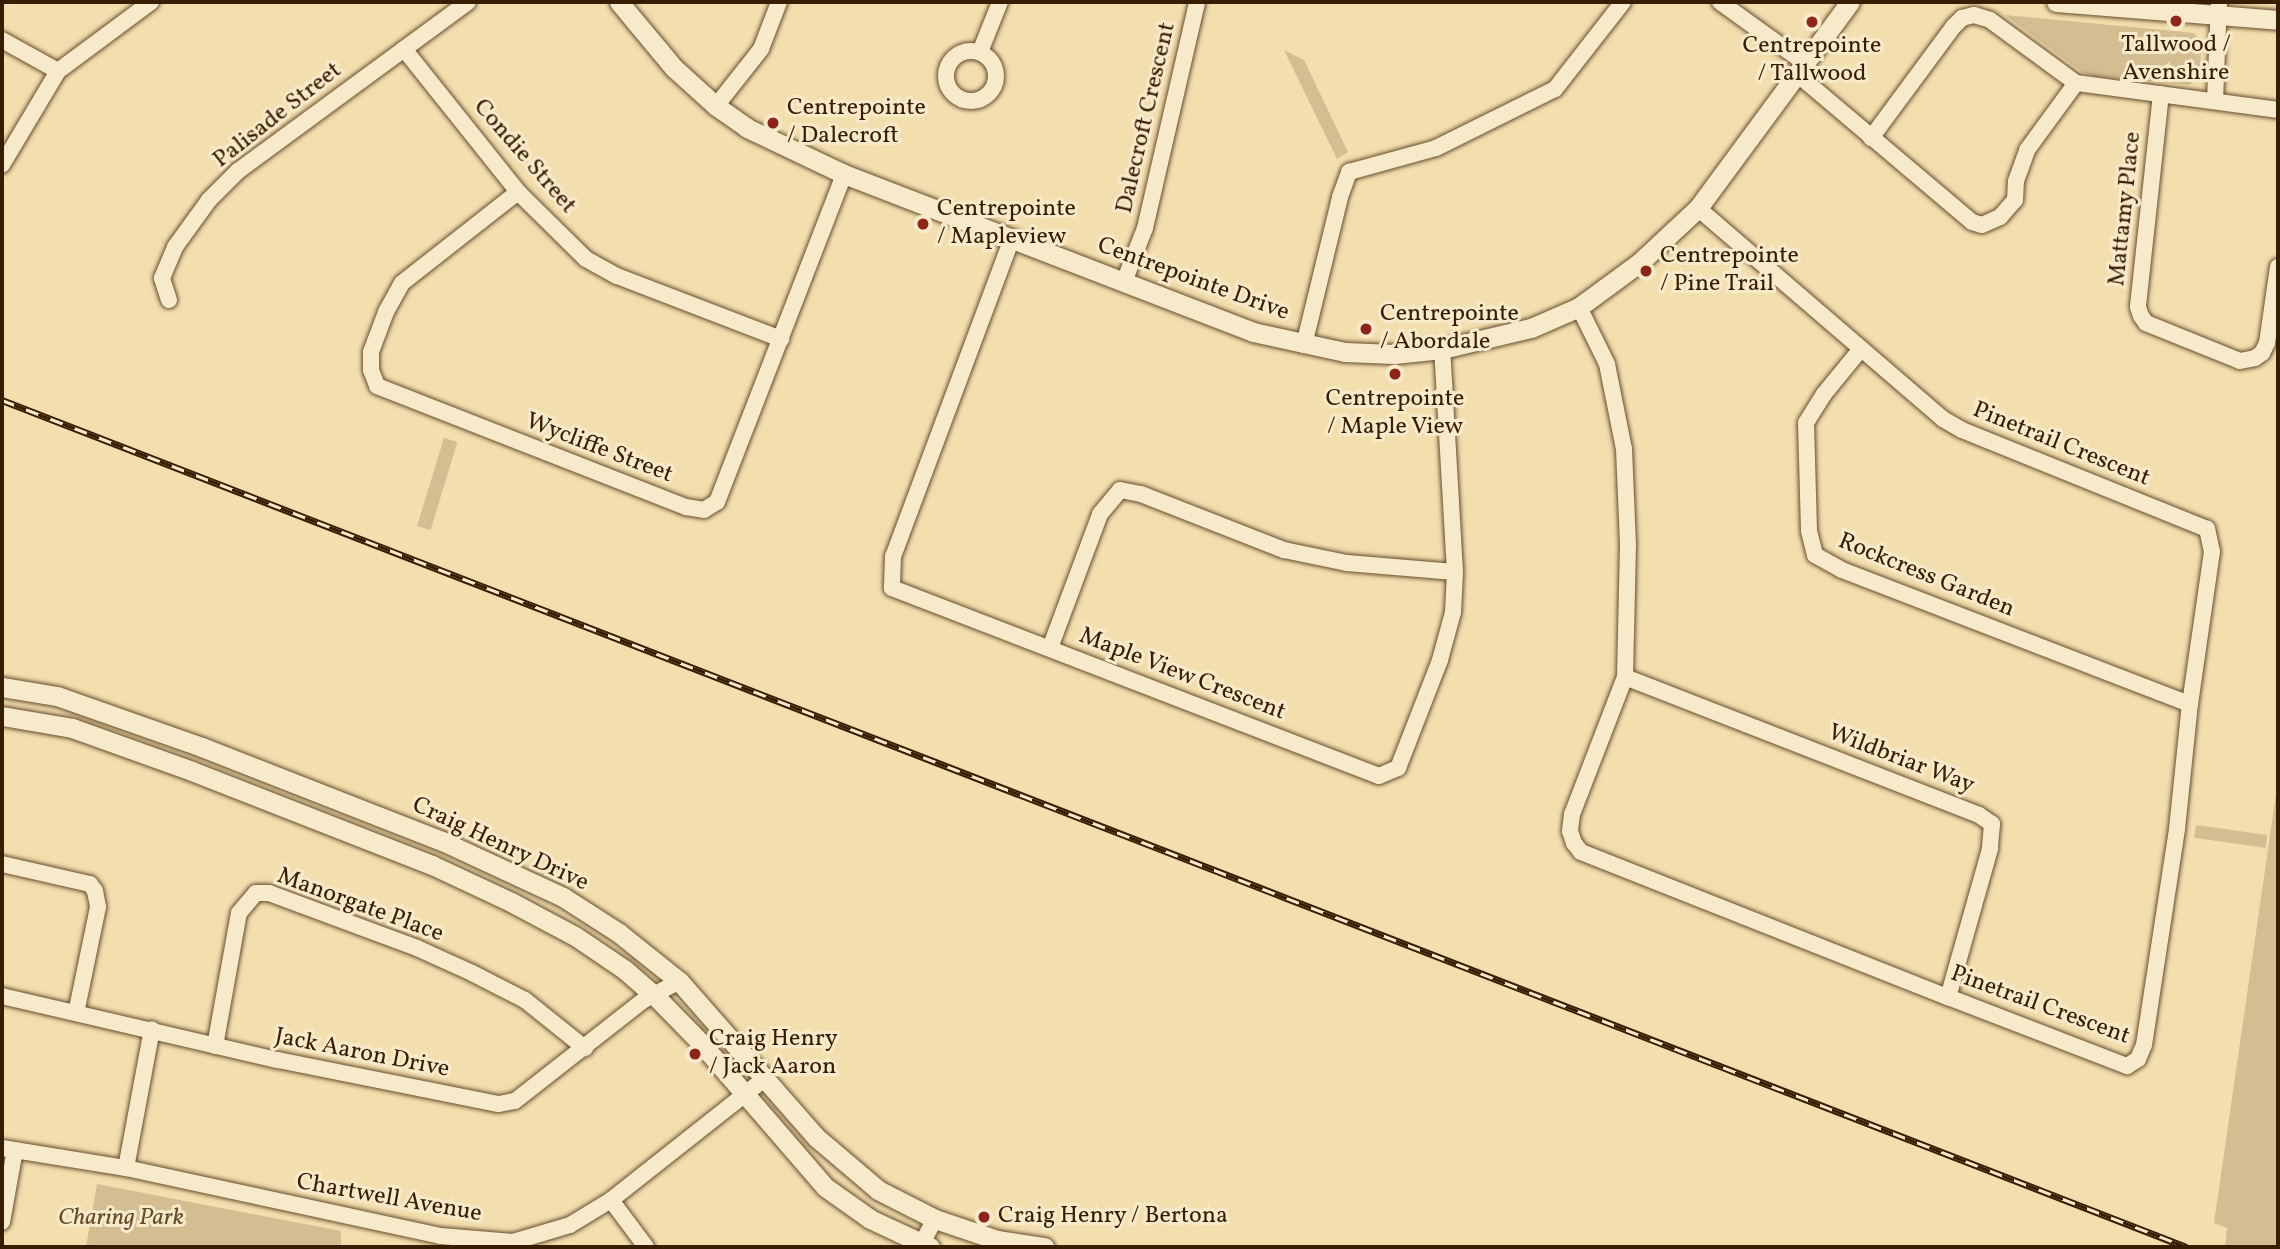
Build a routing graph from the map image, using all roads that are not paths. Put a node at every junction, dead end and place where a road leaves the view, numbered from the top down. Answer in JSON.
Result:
{"nodes":[{"id":1,"x":151,"y":2,"type":"edge"},
{"id":2,"x":468,"y":2,"type":"edge"},
{"id":3,"x":618,"y":2,"type":"edge"},
{"id":4,"x":779,"y":2,"type":"edge"},
{"id":5,"x":1000,"y":2,"type":"edge"},
{"id":6,"x":1197,"y":2,"type":"edge"},
{"id":7,"x":1622,"y":2,"type":"edge"},
{"id":8,"x":1720,"y":2,"type":"edge"},
{"id":9,"x":1850,"y":2,"type":"edge"},
{"id":10,"x":2056,"y":2,"type":"edge"},
{"id":11,"x":2218,"y":8,"type":"edge"},
{"id":12,"x":2278,"y":20,"type":"edge"},
{"id":13,"x":2,"y":40,"type":"edge"},
{"id":14,"x":404,"y":49,"type":"junction"},
{"id":15,"x":980,"y":52,"type":"dead end"},
{"id":16,"x":1801,"y":69,"type":"junction"},
{"id":17,"x":58,"y":71,"type":"junction"},
{"id":18,"x":2076,"y":83,"type":"junction"},
{"id":19,"x":2161,"y":94,"type":"junction"},
{"id":20,"x":2215,"y":101,"type":"junction"},
{"id":21,"x":716,"y":106,"type":"junction"},
{"id":22,"x":2278,"y":110,"type":"edge"},
{"id":23,"x":1871,"y":138,"type":"junction"},
{"id":24,"x":2,"y":165,"type":"edge"},
{"id":25,"x":844,"y":174,"type":"junction"},
{"id":26,"x":517,"y":192,"type":"junction"},
{"id":27,"x":1698,"y":208,"type":"junction"},
{"id":28,"x":1011,"y":241,"type":"junction"},
{"id":29,"x":2278,"y":267,"type":"edge"},
{"id":30,"x":1124,"y":282,"type":"junction"},
{"id":31,"x":169,"y":300,"type":"dead end"},
{"id":32,"x":1579,"y":307,"type":"junction"},
{"id":33,"x":781,"y":339,"type":"junction"},
{"id":34,"x":1304,"y":345,"type":"junction"},
{"id":35,"x":1442,"y":349,"type":"junction"},
{"id":36,"x":1860,"y":350,"type":"junction"},
{"id":37,"x":1455,"y":572,"type":"junction"},
{"id":38,"x":1050,"y":648,"type":"junction"},
{"id":39,"x":1625,"y":677,"type":"junction"},
{"id":40,"x":2,"y":687,"type":"edge"},
{"id":41,"x":2190,"y":704,"type":"junction"},
{"id":42,"x":2,"y":716,"type":"edge"},
{"id":43,"x":2,"y":864,"type":"edge"},
{"id":44,"x":679,"y":981,"type":"junction"},
{"id":45,"x":653,"y":994,"type":"junction"},
{"id":46,"x":2,"y":996,"type":"edge"},
{"id":47,"x":1948,"y":997,"type":"junction"},
{"id":48,"x":76,"y":1013,"type":"junction"},
{"id":49,"x":152,"y":1029,"type":"junction"},
{"id":50,"x":215,"y":1046,"type":"junction"},
{"id":51,"x":585,"y":1048,"type":"junction"},
{"id":52,"x":764,"y":1079,"type":"junction"},
{"id":53,"x":743,"y":1094,"type":"junction"},
{"id":54,"x":8,"y":1149,"type":"edge"},
{"id":55,"x":125,"y":1168,"type":"junction"},
{"id":56,"x":611,"y":1200,"type":"junction"},
{"id":57,"x":935,"y":1219,"type":"junction"},
{"id":58,"x":2,"y":1222,"type":"edge"},
{"id":59,"x":448,"y":1242,"type":"edge"},
{"id":60,"x":924,"y":1246,"type":"edge"},
{"id":61,"x":646,"y":1247,"type":"edge"},
{"id":62,"x":1044,"y":1247,"type":"edge"}],
"edges":[{"from":1,"to":17,"type":"street"},
{"from":2,"to":14,"type":"street","name":"Palisade Street"},
{"from":3,"to":21,"type":"street","name":"Centrepointe Drive"},
{"from":4,"to":21,"type":"street"},
{"from":5,"to":15,"type":"street"},
{"from":6,"to":30,"type":"street","name":"Dalecroft Crescent"},
{"from":7,"to":34,"type":"street"},
{"from":8,"to":16,"type":"street"},
{"from":9,"to":16,"type":"street","name":"Centrepointe Drive"},
{"from":10,"to":11,"type":"street"},
{"from":11,"to":12,"type":"street"},
{"from":11,"to":20,"type":"street"},
{"from":13,"to":17,"type":"street"},
{"from":14,"to":26,"type":"street","name":"Condie Street"},
{"from":14,"to":31,"type":"street","name":"Palisade Street"},
{"from":16,"to":23,"type":"street"},
{"from":16,"to":27,"type":"street","name":"Centrepointe Drive"},
{"from":17,"to":24,"type":"street"},
{"from":18,"to":19,"type":"street"},
{"from":18,"to":23,"type":"street"},
{"from":18,"to":23,"type":"street"},
{"from":19,"to":20,"type":"street"},
{"from":19,"to":29,"type":"street","name":"Mattamy Place"},
{"from":20,"to":22,"type":"street"},
{"from":21,"to":25,"type":"street","name":"Centrepointe Drive"},
{"from":25,"to":28,"type":"street","name":"Centrepointe Drive"},
{"from":25,"to":33,"type":"street","name":"Wycliffe Street"},
{"from":26,"to":33,"type":"street","name":"Condie Street"},
{"from":26,"to":33,"type":"street","name":"Wycliffe Street"},
{"from":27,"to":32,"type":"street","name":"Centrepointe Drive"},
{"from":27,"to":36,"type":"street","name":"Pinetrail Crescent"},
{"from":28,"to":30,"type":"street","name":"Centrepointe Drive"},
{"from":28,"to":38,"type":"street","name":"Maple View Crescent"},
{"from":30,"to":34,"type":"street","name":"Centrepointe Drive"},
{"from":32,"to":35,"type":"street","name":"Centrepointe Drive"},
{"from":32,"to":39,"type":"street","name":"Pinetrail Crescent"},
{"from":34,"to":35,"type":"street","name":"Centrepointe Drive"},
{"from":35,"to":37,"type":"street","name":"Maple View Crescent"},
{"from":36,"to":41,"type":"street","name":"Pinetrail Crescent"},
{"from":36,"to":41,"type":"street","name":"Rockcress Garden"},
{"from":37,"to":38,"type":"street"},
{"from":37,"to":38,"type":"street","name":"Maple View Crescent"},
{"from":39,"to":47,"type":"street","name":"Wildbriar Way"},
{"from":39,"to":47,"type":"street","name":"Pinetrail Crescent"},
{"from":40,"to":44,"type":"street","name":"Craig Henry Drive"},
{"from":41,"to":47,"type":"street","name":"Pinetrail Crescent"},
{"from":42,"to":45,"type":"street","name":"Craig Henry Drive"},
{"from":43,"to":48,"type":"street"},
{"from":44,"to":45,"type":"street","name":"Jack Aaron Drive"},
{"from":44,"to":52,"type":"street","name":"Craig Henry Drive"},
{"from":45,"to":51,"type":"street","name":"Jack Aaron Drive"},
{"from":45,"to":53,"type":"street","name":"Craig Henry Drive"},
{"from":46,"to":48,"type":"street","name":"Jack Aaron Drive"},
{"from":48,"to":49,"type":"street","name":"Jack Aaron Drive"},
{"from":49,"to":50,"type":"street","name":"Jack Aaron Drive"},
{"from":49,"to":55,"type":"street"},
{"from":50,"to":51,"type":"street","name":"Jack Aaron Drive"},
{"from":50,"to":51,"type":"street","name":"Manorgate Place"},
{"from":52,"to":53,"type":"street","name":"Chartwell Avenue"},
{"from":52,"to":57,"type":"street","name":"Craig Henry Drive"},
{"from":53,"to":56,"type":"street","name":"Chartwell Avenue"},
{"from":53,"to":60,"type":"street","name":"Craig Henry Drive"},
{"from":54,"to":55,"type":"street","name":"Chartwell Avenue"},
{"from":54,"to":58,"type":"street"},
{"from":55,"to":59,"type":"street","name":"Chartwell Avenue"},
{"from":56,"to":59,"type":"street","name":"Chartwell Avenue"},
{"from":56,"to":61,"type":"street"},
{"from":57,"to":60,"type":"street"},
{"from":57,"to":62,"type":"street","name":"Craig Henry Drive"}]}
